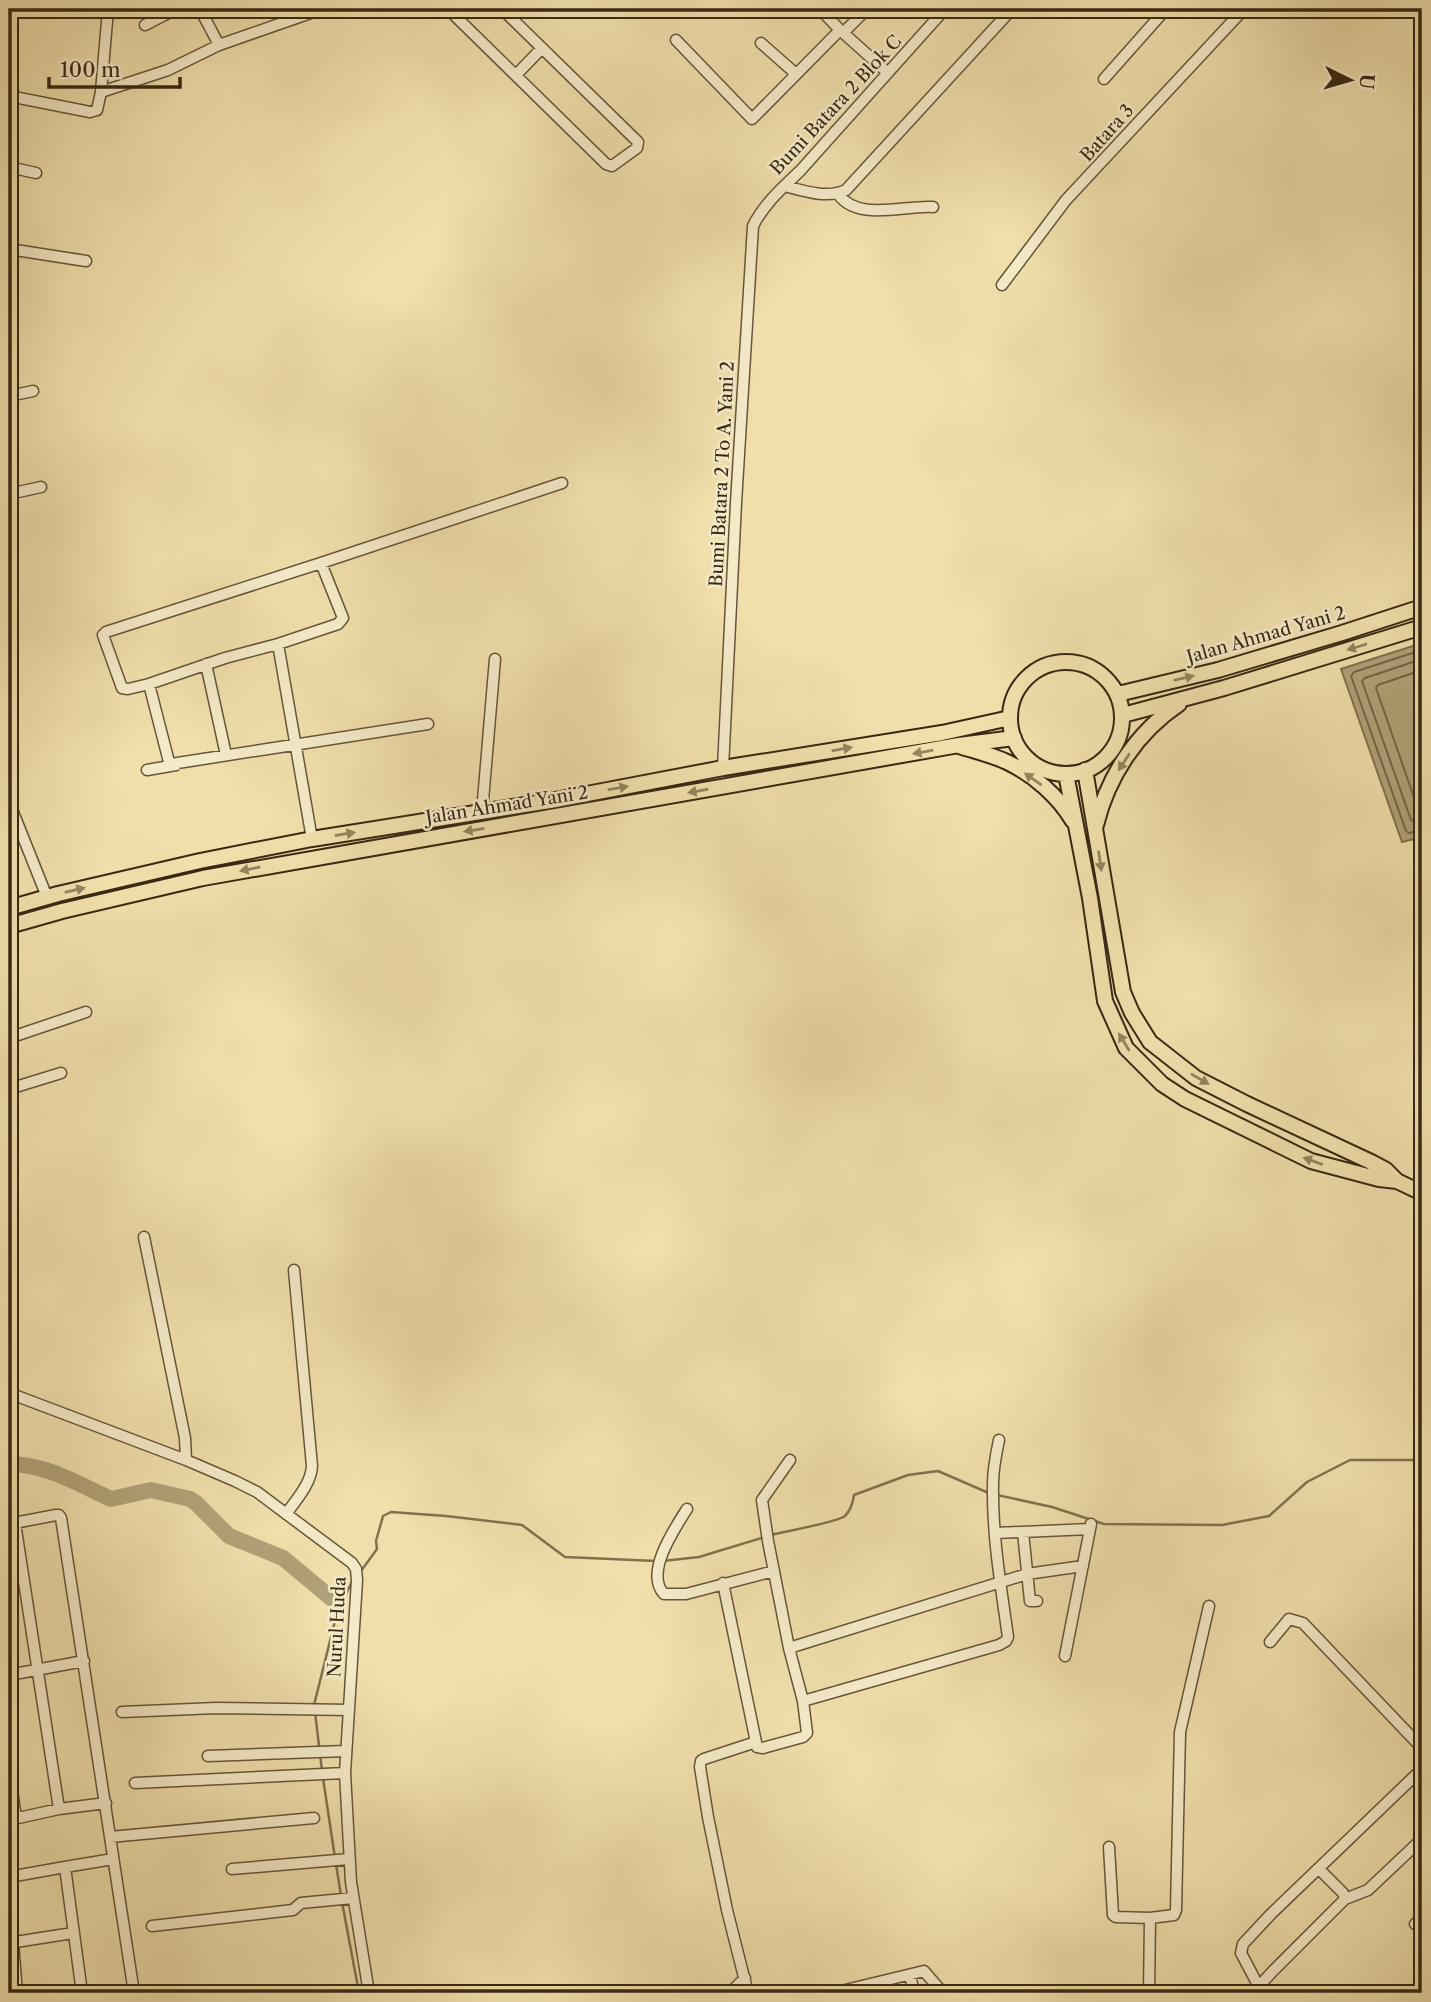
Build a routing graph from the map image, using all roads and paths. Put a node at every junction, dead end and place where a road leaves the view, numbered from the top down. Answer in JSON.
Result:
{"nodes":[{"id":1,"x":107,"y":9,"type":"edge"},
{"id":2,"x":176,"y":9,"type":"edge"},
{"id":3,"x":200,"y":9,"type":"edge"},
{"id":4,"x":321,"y":9,"type":"edge"},
{"id":5,"x":448,"y":9,"type":"edge"},
{"id":6,"x":502,"y":9,"type":"edge"},
{"id":7,"x":820,"y":9,"type":"edge"},
{"id":8,"x":867,"y":9,"type":"edge"},
{"id":9,"x":945,"y":9,"type":"edge"},
{"id":10,"x":1012,"y":9,"type":"edge"},
{"id":11,"x":1166,"y":9,"type":"edge"},
{"id":12,"x":1244,"y":9,"type":"edge"},
{"id":13,"x":145,"y":25,"type":"dead end"},
{"id":14,"x":842,"y":31,"type":"junction"},
{"id":15,"x":676,"y":40,"type":"dead end"},
{"id":16,"x":761,"y":43,"type":"dead end"},
{"id":17,"x":219,"y":45,"type":"junction"},
{"id":18,"x":542,"y":48,"type":"junction"},
{"id":19,"x":888,"y":73,"type":"junction"},
{"id":20,"x":796,"y":74,"type":"junction"},
{"id":21,"x":516,"y":75,"type":"junction"},
{"id":22,"x":1104,"y":79,"type":"dead end"},
{"id":23,"x":101,"y":92,"type":"junction"},
{"id":24,"x":9,"y":96,"type":"edge"},
{"id":25,"x":9,"y":167,"type":"edge"},
{"id":26,"x":36,"y":173,"type":"dead end"},
{"id":27,"x":782,"y":188,"type":"junction"},
{"id":28,"x":838,"y":194,"type":"junction"},
{"id":29,"x":933,"y":208,"type":"dead end"},
{"id":30,"x":9,"y":249,"type":"edge"},
{"id":31,"x":86,"y":261,"type":"dead end"},
{"id":32,"x":1002,"y":285,"type":"dead end"},
{"id":33,"x":33,"y":391,"type":"dead end"},
{"id":34,"x":9,"y":396,"type":"edge"},
{"id":35,"x":562,"y":482,"type":"dead end"},
{"id":36,"x":41,"y":487,"type":"dead end"},
{"id":37,"x":9,"y":494,"type":"edge"},
{"id":38,"x":321,"y":564,"type":"junction"},
{"id":39,"x":1422,"y":607,"type":"edge"},
{"id":40,"x":1422,"y":627,"type":"edge"},
{"id":41,"x":278,"y":644,"type":"junction"},
{"id":42,"x":495,"y":659,"type":"dead end"},
{"id":43,"x":206,"y":664,"type":"junction"},
{"id":44,"x":149,"y":684,"type":"junction"},
{"id":45,"x":1118,"y":694,"type":"junction"},
{"id":46,"x":1189,"y":697,"type":"junction"},
{"id":47,"x":1123,"y":715,"type":"junction"},
{"id":48,"x":1010,"y":718,"type":"junction"},
{"id":49,"x":428,"y":724,"type":"dead end"},
{"id":50,"x":1014,"y":738,"type":"junction"},
{"id":51,"x":294,"y":744,"type":"junction"},
{"id":52,"x":959,"y":746,"type":"junction"},
{"id":53,"x":226,"y":755,"type":"junction"},
{"id":54,"x":176,"y":765,"type":"junction"},
{"id":55,"x":723,"y":768,"type":"junction"},
{"id":56,"x":147,"y":770,"type":"dead end"},
{"id":57,"x":1084,"y":770,"type":"junction"},
{"id":58,"x":1066,"y":774,"type":"junction"},
{"id":59,"x":9,"y":803,"type":"edge"},
{"id":60,"x":482,"y":812,"type":"junction"},
{"id":61,"x":1096,"y":828,"type":"junction"},
{"id":62,"x":1077,"y":829,"type":"junction"},
{"id":63,"x":312,"y":839,"type":"junction"},
{"id":64,"x":47,"y":897,"type":"junction"},
{"id":65,"x":9,"y":908,"type":"edge"},
{"id":66,"x":9,"y":926,"type":"edge"},
{"id":67,"x":86,"y":1012,"type":"dead end"},
{"id":68,"x":9,"y":1038,"type":"edge"},
{"id":69,"x":61,"y":1073,"type":"dead end"},
{"id":70,"x":9,"y":1089,"type":"edge"},
{"id":71,"x":1397,"y":1181,"type":"junction"},
{"id":72,"x":1422,"y":1193,"type":"edge"},
{"id":73,"x":144,"y":1237,"type":"dead end"},
{"id":74,"x":294,"y":1270,"type":"dead end"},
{"id":75,"x":9,"y":1392,"type":"edge"},
{"id":76,"x":999,"y":1440,"type":"dead end"},
{"id":77,"x":186,"y":1460,"type":"junction"},
{"id":78,"x":790,"y":1460,"type":"dead end"},
{"id":79,"x":687,"y":1509,"type":"dead end"},
{"id":80,"x":286,"y":1514,"type":"junction"},
{"id":81,"x":12,"y":1524,"type":"edge"},
{"id":82,"x":1023,"y":1532,"type":"junction"},
{"id":83,"x":996,"y":1533,"type":"junction"},
{"id":84,"x":1083,"y":1566,"type":"junction"},
{"id":85,"x":774,"y":1571,"type":"junction"},
{"id":86,"x":1027,"y":1574,"type":"junction"},
{"id":87,"x":723,"y":1583,"type":"junction"},
{"id":88,"x":1000,"y":1583,"type":"junction"},
{"id":89,"x":1037,"y":1601,"type":"dead end"},
{"id":90,"x":1209,"y":1606,"type":"dead end"},
{"id":91,"x":1270,"y":1642,"type":"dead end"},
{"id":92,"x":789,"y":1648,"type":"junction"},
{"id":93,"x":1065,"y":1656,"type":"dead end"},
{"id":94,"x":84,"y":1661,"type":"junction"},
{"id":95,"x":38,"y":1670,"type":"junction"},
{"id":96,"x":9,"y":1675,"type":"edge"},
{"id":97,"x":803,"y":1701,"type":"junction"},
{"id":98,"x":349,"y":1710,"type":"junction"},
{"id":99,"x":122,"y":1712,"type":"dead end"},
{"id":100,"x":756,"y":1742,"type":"junction"},
{"id":101,"x":1422,"y":1748,"type":"edge"},
{"id":102,"x":346,"y":1751,"type":"junction"},
{"id":103,"x":208,"y":1756,"type":"dead end"},
{"id":104,"x":9,"y":1769,"type":"edge"},
{"id":105,"x":1422,"y":1769,"type":"edge"},
{"id":106,"x":345,"y":1773,"type":"junction"},
{"id":107,"x":135,"y":1783,"type":"dead end"},
{"id":108,"x":106,"y":1803,"type":"junction"},
{"id":109,"x":59,"y":1809,"type":"junction"},
{"id":110,"x":314,"y":1818,"type":"dead end"},
{"id":111,"x":12,"y":1819,"type":"edge"},
{"id":112,"x":110,"y":1837,"type":"junction"},
{"id":113,"x":1422,"y":1839,"type":"edge"},
{"id":114,"x":1109,"y":1847,"type":"dead end"},
{"id":115,"x":113,"y":1859,"type":"junction"},
{"id":116,"x":347,"y":1859,"type":"junction"},
{"id":117,"x":65,"y":1867,"type":"junction"},
{"id":118,"x":232,"y":1869,"type":"dead end"},
{"id":119,"x":1319,"y":1869,"type":"junction"},
{"id":120,"x":9,"y":1877,"type":"edge"},
{"id":121,"x":350,"y":1898,"type":"junction"},
{"id":122,"x":1345,"y":1899,"type":"junction"},
{"id":123,"x":1150,"y":1918,"type":"junction"},
{"id":124,"x":152,"y":1926,"type":"dead end"},
{"id":125,"x":73,"y":1933,"type":"junction"},
{"id":126,"x":11,"y":1943,"type":"edge"},
{"id":127,"x":910,"y":1975,"type":"junction"},
{"id":128,"x":745,"y":1978,"type":"junction"},
{"id":129,"x":1259,"y":1991,"type":"edge"},
{"id":130,"x":18,"y":1993,"type":"edge"},
{"id":131,"x":82,"y":1993,"type":"edge"},
{"id":132,"x":134,"y":1993,"type":"edge"},
{"id":133,"x":369,"y":1993,"type":"edge"},
{"id":134,"x":730,"y":1993,"type":"edge"},
{"id":135,"x":748,"y":1993,"type":"edge"},
{"id":136,"x":836,"y":1993,"type":"edge"},
{"id":137,"x":914,"y":1993,"type":"edge"},
{"id":138,"x":943,"y":1993,"type":"edge"},
{"id":139,"x":1149,"y":1993,"type":"edge"},
{"id":140,"x":1229,"y":1993,"type":"edge"}],
"edges":[{"from":1,"to":23,"type":"street"},
{"from":2,"to":13,"type":"street"},
{"from":3,"to":17,"type":"street"},
{"from":4,"to":17,"type":"street"},
{"from":5,"to":21,"type":"street"},
{"from":6,"to":18,"type":"street"},
{"from":7,"to":14,"type":"street"},
{"from":8,"to":14,"type":"street"},
{"from":9,"to":19,"type":"street","name":"Bumi Batara 2 Blok C"},
{"from":10,"to":28,"type":"street"},
{"from":11,"to":22,"type":"street"},
{"from":12,"to":32,"type":"street","name":"Batara 3"},
{"from":14,"to":19,"type":"street"},
{"from":14,"to":20,"type":"street"},
{"from":15,"to":20,"type":"street"},
{"from":16,"to":20,"type":"street"},
{"from":17,"to":23,"type":"street"},
{"from":18,"to":21,"type":"street"},
{"from":18,"to":21,"type":"street"},
{"from":19,"to":27,"type":"street","name":"Bumi Batara 2 Blok C"},
{"from":23,"to":24,"type":"street"},
{"from":25,"to":26,"type":"street"},
{"from":27,"to":28,"type":"street"},
{"from":27,"to":55,"type":"street","name":"Bumi Batara 2 To A. Yani 2"},
{"from":28,"to":29,"type":"street"},
{"from":30,"to":31,"type":"street"},
{"from":33,"to":34,"type":"street"},
{"from":35,"to":38,"type":"street"},
{"from":36,"to":37,"type":"street"},
{"from":38,"to":41,"type":"street"},
{"from":38,"to":44,"type":"street"},
{"from":45,"to":39,"type":"highway","name":"Jalan Ahmad Yani 2","one_way":true},
{"from":40,"to":46,"type":"highway","name":"Jalan Ahmad Yani 2","one_way":true},
{"from":41,"to":43,"type":"street"},
{"from":41,"to":51,"type":"street"},
{"from":42,"to":60,"type":"street"},
{"from":43,"to":44,"type":"street"},
{"from":43,"to":53,"type":"street"},
{"from":44,"to":54,"type":"street"},
{"from":45,"to":47,"type":"highway"},
{"from":45,"to":48,"type":"highway"},
{"from":46,"to":47,"type":"highway","name":"Jalan Ahmad Yani 2"},
{"from":46,"to":61,"type":"highway","one_way":true},
{"from":47,"to":57,"type":"highway"},
{"from":48,"to":50,"type":"highway"},
{"from":55,"to":48,"type":"highway","name":"Jalan Ahmad Yani 2","one_way":true},
{"from":49,"to":51,"type":"street"},
{"from":50,"to":52,"type":"highway","name":"Jalan Ahmad Yani 2"},
{"from":50,"to":58,"type":"highway"},
{"from":51,"to":53,"type":"street"},
{"from":51,"to":63,"type":"street"},
{"from":62,"to":52,"type":"highway","one_way":true},
{"from":52,"to":66,"type":"highway","name":"Jalan Ahmad Yani 2","one_way":true},
{"from":53,"to":54,"type":"street"},
{"from":54,"to":56,"type":"street"},
{"from":60,"to":55,"type":"highway","name":"Jalan Ahmad Yani 2","one_way":true},
{"from":57,"to":58,"type":"highway"},
{"from":57,"to":61,"type":"highway"},
{"from":58,"to":62,"type":"highway"},
{"from":59,"to":64,"type":"street"},
{"from":63,"to":60,"type":"highway","name":"Jalan Ahmad Yani 2","one_way":true},
{"from":61,"to":71,"type":"highway","one_way":true},
{"from":71,"to":62,"type":"highway","one_way":true},
{"from":64,"to":63,"type":"highway","name":"Jalan Ahmad Yani 2","one_way":true},
{"from":64,"to":65,"type":"highway","name":"Jalan Ahmad Yani 2"},
{"from":67,"to":68,"type":"street"},
{"from":69,"to":70,"type":"street"},
{"from":71,"to":72,"type":"highway"},
{"from":73,"to":77,"type":"street"},
{"from":74,"to":80,"type":"street"},
{"from":75,"to":77,"type":"street","name":"Nurul Huda"},
{"from":76,"to":83,"type":"street"},
{"from":77,"to":80,"type":"street","name":"Nurul Huda"},
{"from":78,"to":85,"type":"street"},
{"from":79,"to":87,"type":"street"},
{"from":80,"to":98,"type":"street","name":"Nurul Huda"},
{"from":81,"to":94,"type":"street"},
{"from":81,"to":95,"type":"street"},
{"from":82,"to":83,"type":"street"},
{"from":82,"to":84,"type":"street"},
{"from":82,"to":86,"type":"street"},
{"from":83,"to":88,"type":"street"},
{"from":84,"to":86,"type":"street"},
{"from":84,"to":93,"type":"street"},
{"from":85,"to":87,"type":"street"},
{"from":85,"to":92,"type":"street"},
{"from":86,"to":88,"type":"street"},
{"from":86,"to":89,"type":"street"},
{"from":87,"to":100,"type":"street"},
{"from":88,"to":92,"type":"street"},
{"from":88,"to":97,"type":"street"},
{"from":90,"to":123,"type":"street"},
{"from":91,"to":101,"type":"street"},
{"from":92,"to":97,"type":"street"},
{"from":94,"to":95,"type":"street"},
{"from":94,"to":108,"type":"street"},
{"from":95,"to":96,"type":"street"},
{"from":95,"to":109,"type":"street"},
{"from":97,"to":100,"type":"street"},
{"from":98,"to":99,"type":"street"},
{"from":98,"to":102,"type":"street","name":"Nurul Huda"},
{"from":100,"to":128,"type":"street"},
{"from":102,"to":103,"type":"street"},
{"from":102,"to":106,"type":"street","name":"Nurul Huda"},
{"from":104,"to":111,"type":"street"},
{"from":105,"to":119,"type":"street"},
{"from":106,"to":107,"type":"street"},
{"from":106,"to":116,"type":"street","name":"Nurul Huda"},
{"from":108,"to":109,"type":"street"},
{"from":108,"to":112,"type":"street"},
{"from":109,"to":111,"type":"street"},
{"from":110,"to":112,"type":"street"},
{"from":112,"to":115,"type":"street"},
{"from":113,"to":122,"type":"street"},
{"from":114,"to":123,"type":"street"},
{"from":115,"to":117,"type":"street"},
{"from":115,"to":132,"type":"street"},
{"from":116,"to":118,"type":"street"},
{"from":116,"to":121,"type":"street","name":"Nurul Huda"},
{"from":117,"to":120,"type":"street"},
{"from":117,"to":125,"type":"street"},
{"from":119,"to":122,"type":"street"},
{"from":119,"to":129,"type":"street"},
{"from":121,"to":124,"type":"street"},
{"from":121,"to":133,"type":"street","name":"Nurul Huda"},
{"from":122,"to":129,"type":"street"},
{"from":123,"to":139,"type":"street"},
{"from":125,"to":126,"type":"street"},
{"from":125,"to":131,"type":"street"},
{"from":126,"to":130,"type":"street"},
{"from":127,"to":136,"type":"street"},
{"from":127,"to":137,"type":"street"},
{"from":127,"to":138,"type":"street"},
{"from":128,"to":134,"type":"street"},
{"from":128,"to":135,"type":"street"},
{"from":129,"to":140,"type":"street"}]}
